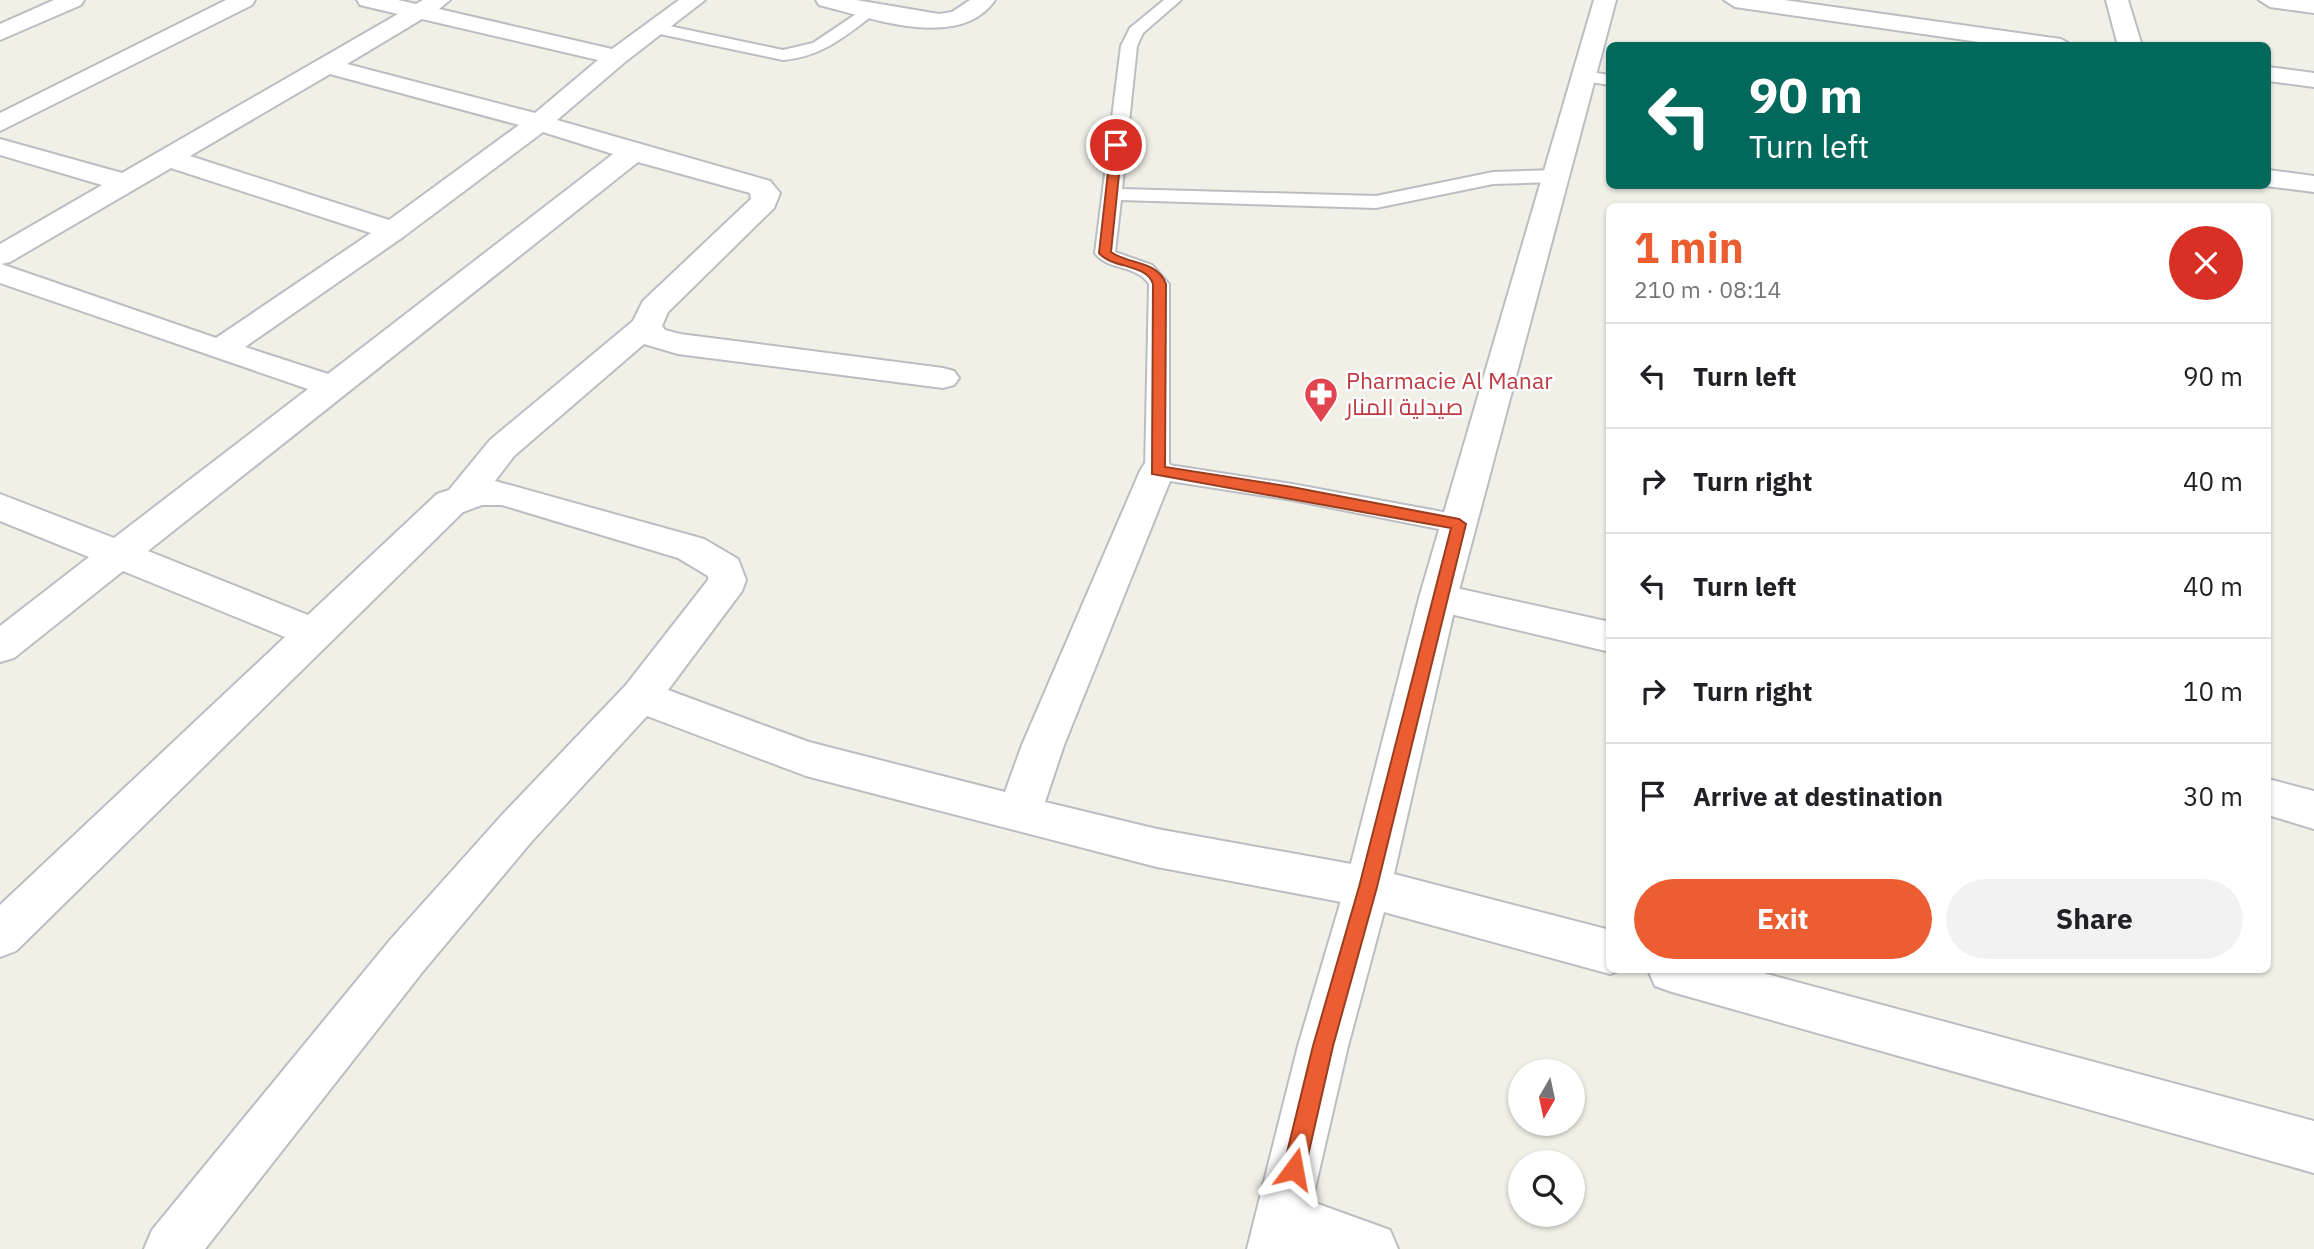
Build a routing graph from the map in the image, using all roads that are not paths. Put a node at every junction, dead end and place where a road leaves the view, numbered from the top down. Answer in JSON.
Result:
{"nodes":[{"id":1,"x":73,"y":0,"type":"edge"},
{"id":2,"x":244,"y":0,"type":"edge"},
{"id":3,"x":368,"y":0,"type":"edge"},
{"id":4,"x":694,"y":0,"type":"edge"},
{"id":5,"x":827,"y":0,"type":"edge"},
{"id":6,"x":984,"y":0,"type":"edge"},
{"id":7,"x":1173,"y":0,"type":"edge"},
{"id":8,"x":1605,"y":0,"type":"edge"},
{"id":9,"x":1735,"y":0,"type":"edge"},
{"id":10,"x":2117,"y":0,"type":"edge"},
{"id":11,"x":2270,"y":0,"type":"edge"},
{"id":12,"x":430,"y":6,"type":"edge"},
{"id":13,"x":2314,"y":6,"type":"edge"},
{"id":14,"x":871,"y":9,"type":"junction"},
{"id":15,"x":655,"y":28,"type":"junction"},
{"id":16,"x":0,"y":33,"type":"edge"},
{"id":17,"x":2033,"y":42,"type":"edge"},
{"id":18,"x":2129,"y":42,"type":"edge"},
{"id":19,"x":616,"y":57,"type":"junction"},
{"id":20,"x":328,"y":66,"type":"junction"},
{"id":21,"x":2271,"y":74,"type":"edge"},
{"id":22,"x":1597,"y":78,"type":"edge"},
{"id":23,"x":2314,"y":80,"type":"edge"},
{"id":24,"x":0,"y":123,"type":"edge"},
{"id":25,"x":537,"y":124,"type":"junction"},
{"id":26,"x":0,"y":147,"type":"edge"},
{"id":27,"x":633,"y":152,"type":"junction"},
{"id":28,"x":171,"y":159,"type":"junction"},
{"id":29,"x":1556,"y":176,"type":"junction"},
{"id":30,"x":2271,"y":178,"type":"edge"},
{"id":31,"x":126,"y":183,"type":"junction"},
{"id":32,"x":2314,"y":184,"type":"edge"},
{"id":33,"x":1110,"y":194,"type":"junction"},
{"id":34,"x":393,"y":231,"type":"junction"},
{"id":35,"x":0,"y":256,"type":"edge"},
{"id":36,"x":0,"y":273,"type":"edge"},
{"id":37,"x":646,"y":326,"type":"junction"},
{"id":38,"x":220,"y":350,"type":"junction"},
{"id":39,"x":943,"y":377,"type":"dead end"},
{"id":40,"x":332,"y":386,"type":"junction"},
{"id":41,"x":1157,"y":471,"type":"junction"},
{"id":42,"x":463,"y":497,"type":"junction"},
{"id":43,"x":0,"y":507,"type":"edge"},
{"id":44,"x":1459,"y":524,"type":"junction"},
{"id":45,"x":117,"y":556,"type":"junction"},
{"id":46,"x":1438,"y":598,"type":"junction"},
{"id":47,"x":314,"y":633,"type":"junction"},
{"id":48,"x":1606,"y":636,"type":"edge"},
{"id":49,"x":0,"y":647,"type":"edge"},
{"id":50,"x":640,"y":696,"type":"junction"},
{"id":51,"x":2271,"y":798,"type":"edge"},
{"id":52,"x":2314,"y":810,"type":"edge"},
{"id":53,"x":1019,"y":814,"type":"junction"},
{"id":54,"x":1368,"y":887,"type":"junction"},
{"id":55,"x":0,"y":936,"type":"edge"},
{"id":56,"x":1606,"y":951,"type":"edge"},
{"id":57,"x":1682,"y":973,"type":"edge"},
{"id":58,"x":2314,"y":1147,"type":"edge"},
{"id":59,"x":1278,"y":1234,"type":"edge"},
{"id":60,"x":171,"y":1249,"type":"edge"},
{"id":61,"x":1371,"y":1249,"type":"edge"}],
"edges":[{"from":1,"to":16,"type":"street"},
{"from":2,"to":24,"type":"street"},
{"from":3,"to":12,"type":"street"},
{"from":4,"to":15,"type":"street"},
{"from":5,"to":14,"type":"street"},
{"from":6,"to":14,"type":"street"},
{"from":7,"to":33,"type":"lane"},
{"from":8,"to":22,"type":"street"},
{"from":9,"to":17,"type":"street"},
{"from":10,"to":18,"type":"street"},
{"from":11,"to":13,"type":"street"},
{"from":12,"to":19,"type":"street"},
{"from":12,"to":20,"type":"street"},
{"from":14,"to":15,"type":"lane"},
{"from":15,"to":19,"type":"street"},
{"from":19,"to":25,"type":"street"},
{"from":20,"to":25,"type":"street"},
{"from":20,"to":28,"type":"street"},
{"from":21,"to":23,"type":"street"},
{"from":22,"to":29,"type":"street"},
{"from":25,"to":27,"type":"street"},
{"from":25,"to":34,"type":"street"},
{"from":26,"to":31,"type":"street"},
{"from":27,"to":37,"type":"street"},
{"from":27,"to":40,"type":"street"},
{"from":28,"to":31,"type":"street"},
{"from":28,"to":34,"type":"street"},
{"from":29,"to":33,"type":"lane"},
{"from":29,"to":44,"type":"street"},
{"from":30,"to":32,"type":"street"},
{"from":31,"to":35,"type":"street"},
{"from":33,"to":41,"type":"lane"},
{"from":34,"to":38,"type":"street"},
{"from":36,"to":38,"type":"street"},
{"from":37,"to":39,"type":"street"},
{"from":37,"to":42,"type":"street"},
{"from":38,"to":40,"type":"street"},
{"from":40,"to":45,"type":"street"},
{"from":41,"to":44,"type":"lane"},
{"from":41,"to":53,"type":"street"},
{"from":42,"to":47,"type":"street"},
{"from":42,"to":50,"type":"street"},
{"from":43,"to":45,"type":"street"},
{"from":44,"to":46,"type":"street"},
{"from":45,"to":47,"type":"street"},
{"from":45,"to":49,"type":"street"},
{"from":46,"to":48,"type":"street"},
{"from":46,"to":54,"type":"street"},
{"from":47,"to":55,"type":"street"},
{"from":50,"to":53,"type":"street"},
{"from":50,"to":60,"type":"street"},
{"from":51,"to":52,"type":"street"},
{"from":53,"to":54,"type":"street"},
{"from":54,"to":56,"type":"street"},
{"from":54,"to":59,"type":"street"},
{"from":57,"to":58,"type":"street"},
{"from":59,"to":61,"type":"street"}]}
